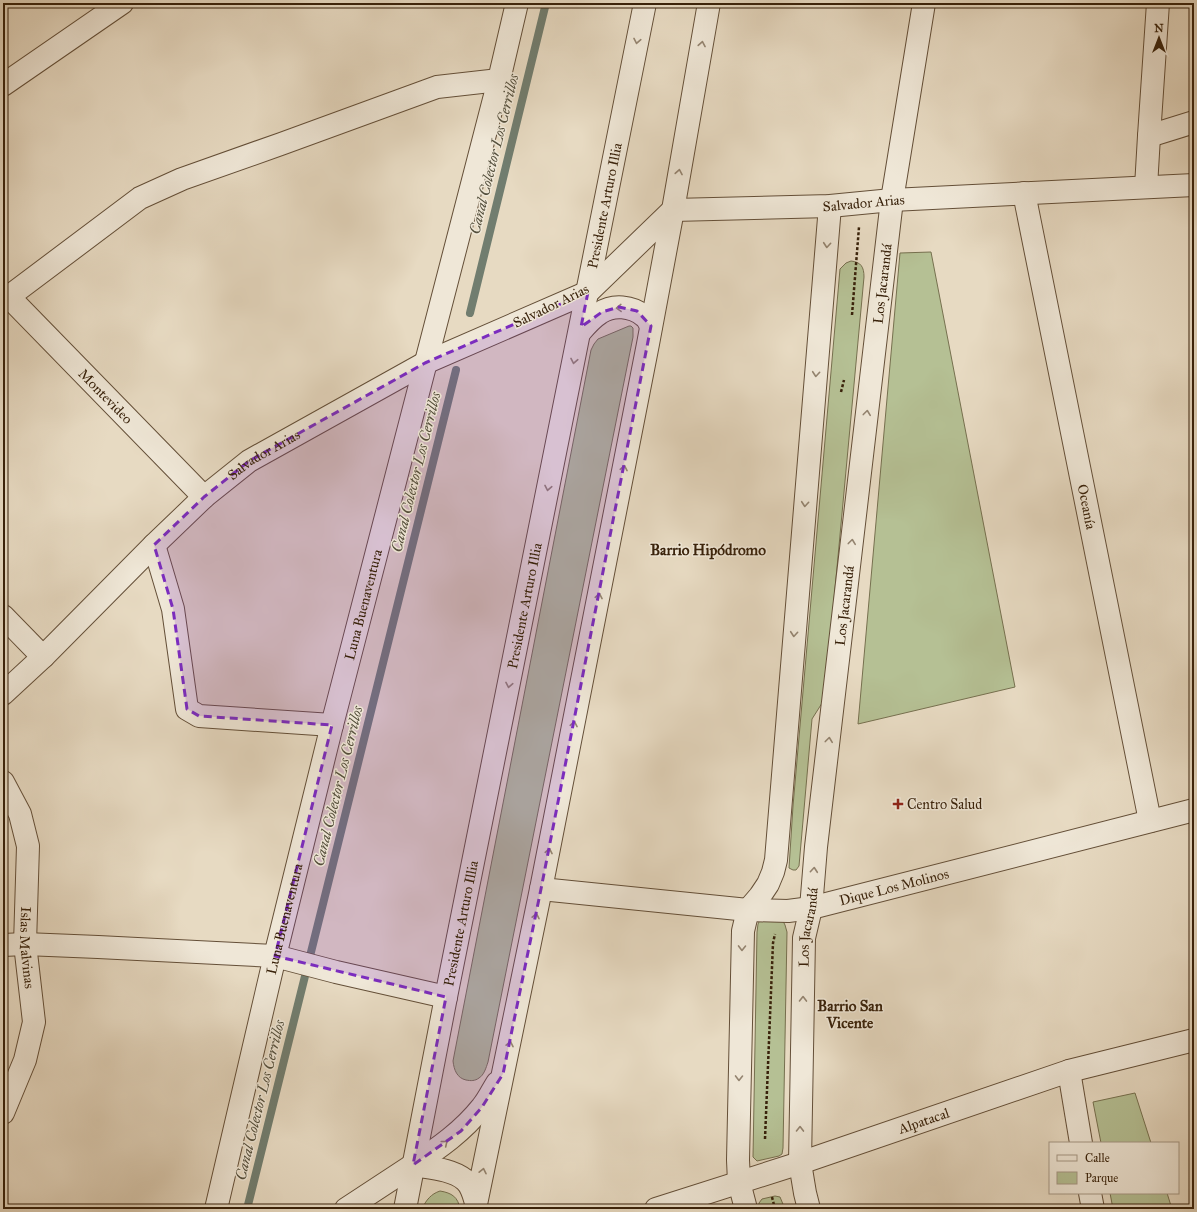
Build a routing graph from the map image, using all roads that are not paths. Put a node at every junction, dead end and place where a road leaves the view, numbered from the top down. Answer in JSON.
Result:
{"nodes":[{"id":1,"x":122,"y":3,"type":"edge"},
{"id":2,"x":517,"y":3,"type":"edge"},
{"id":3,"x":645,"y":3,"type":"edge"},
{"id":4,"x":709,"y":3,"type":"edge"},
{"id":5,"x":924,"y":3,"type":"edge"},
{"id":6,"x":1158,"y":3,"type":"edge"},
{"id":7,"x":499,"y":80,"type":"junction"},
{"id":8,"x":3,"y":85,"type":"edge"},
{"id":9,"x":1194,"y":122,"type":"edge"},
{"id":10,"x":1149,"y":136,"type":"junction"},
{"id":11,"x":1194,"y":185,"type":"edge"},
{"id":12,"x":1146,"y":187,"type":"junction"},
{"id":13,"x":1024,"y":193,"type":"junction"},
{"id":14,"x":892,"y":200,"type":"junction"},
{"id":15,"x":830,"y":206,"type":"junction"},
{"id":16,"x":673,"y":210,"type":"junction"},
{"id":17,"x":588,"y":292,"type":"junction"},
{"id":18,"x":6,"y":298,"type":"edge"},
{"id":19,"x":651,"y":326,"type":"junction"},
{"id":20,"x":580,"y":332,"type":"junction"},
{"id":21,"x":426,"y":363,"type":"junction"},
{"id":22,"x":204,"y":497,"type":"junction"},
{"id":23,"x":154,"y":545,"type":"junction"},
{"id":24,"x":3,"y":616,"type":"edge"},
{"id":25,"x":43,"y":657,"type":"junction"},
{"id":26,"x":3,"y":694,"type":"edge"},
{"id":27,"x":332,"y":725,"type":"junction"},
{"id":28,"x":3,"y":782,"type":"edge"},
{"id":29,"x":1194,"y":810,"type":"edge"},
{"id":30,"x":1150,"y":821,"type":"junction"},
{"id":31,"x":541,"y":889,"type":"junction"},
{"id":32,"x":811,"y":908,"type":"junction"},
{"id":33,"x":748,"y":910,"type":"junction"},
{"id":34,"x":25,"y":944,"type":"junction"},
{"id":35,"x":3,"y":945,"type":"edge"},
{"id":36,"x":281,"y":958,"type":"junction"},
{"id":37,"x":446,"y":997,"type":"junction"},
{"id":38,"x":1194,"y":1040,"type":"edge"},
{"id":39,"x":1069,"y":1071,"type":"junction"},
{"id":40,"x":503,"y":1074,"type":"junction"},
{"id":41,"x":3,"y":1112,"type":"edge"},
{"id":42,"x":1081,"y":1142,"type":"edge"},
{"id":43,"x":800,"y":1163,"type":"junction"},
{"id":44,"x":413,"y":1165,"type":"junction"},
{"id":45,"x":739,"y":1182,"type":"junction"},
{"id":46,"x":1090,"y":1194,"type":"edge"},
{"id":47,"x":476,"y":1206,"type":"edge"},
{"id":48,"x":216,"y":1209,"type":"edge"},
{"id":49,"x":346,"y":1209,"type":"edge"},
{"id":50,"x":405,"y":1209,"type":"edge"},
{"id":51,"x":656,"y":1209,"type":"edge"},
{"id":52,"x":746,"y":1209,"type":"edge"},
{"id":53,"x":809,"y":1209,"type":"edge"},
{"id":54,"x":1093,"y":1209,"type":"edge"}],
"edges":[{"from":1,"to":8,"type":"street"},
{"from":2,"to":7,"type":"street","name":"Luna Buenaventura"},
{"from":3,"to":17,"type":"street","name":"Presidente Arturo Illia","one_way":true},
{"from":16,"to":4,"type":"street","one_way":true},
{"from":5,"to":14,"type":"street","name":"Los Jacarandá"},
{"from":6,"to":10,"type":"street"},
{"from":7,"to":18,"type":"street"},
{"from":7,"to":21,"type":"street","name":"Luna Buenaventura"},
{"from":9,"to":10,"type":"street"},
{"from":10,"to":12,"type":"street"},
{"from":11,"to":12,"type":"street","name":"Salvador Arias"},
{"from":12,"to":13,"type":"street","name":"Salvador Arias"},
{"from":13,"to":14,"type":"street","name":"Salvador Arias"},
{"from":13,"to":30,"type":"street","name":"Oceanía"},
{"from":14,"to":15,"type":"street","name":"Salvador Arias"},
{"from":32,"to":14,"type":"street","name":"Los Jacarandá","one_way":true},
{"from":15,"to":16,"type":"street","name":"Salvador Arias"},
{"from":15,"to":33,"type":"street","one_way":true},
{"from":16,"to":17,"type":"street","name":"Salvador Arias"},
{"from":16,"to":19,"type":"street"},
{"from":17,"to":20,"type":"street","name":"Presidente Arturo Illia"},
{"from":17,"to":21,"type":"street","name":"Salvador Arias"},
{"from":18,"to":22,"type":"street","name":"Montevideo"},
{"from":19,"to":20,"type":"street","one_way":true},
{"from":31,"to":19,"type":"street","one_way":true},
{"from":20,"to":37,"type":"street","name":"Presidente Arturo Illia","one_way":true},
{"from":21,"to":22,"type":"street","name":"Salvador Arias"},
{"from":21,"to":27,"type":"street","name":"Luna Buenaventura"},
{"from":22,"to":23,"type":"street","name":"Salvador Arias"},
{"from":23,"to":25,"type":"street","name":"Salvador Arias"},
{"from":23,"to":27,"type":"street"},
{"from":24,"to":25,"type":"street"},
{"from":25,"to":26,"type":"street","name":"Salvador Arias"},
{"from":27,"to":36,"type":"street","name":"Luna Buenaventura"},
{"from":28,"to":34,"type":"street","name":"Islas Malvinas"},
{"from":29,"to":30,"type":"street","name":"Dique Los Molinos"},
{"from":30,"to":32,"type":"street","name":"Dique Los Molinos"},
{"from":31,"to":33,"type":"street","name":"Dique Los Molinos"},
{"from":40,"to":31,"type":"street","one_way":true},
{"from":32,"to":33,"type":"street","name":"Dique Los Molinos"},
{"from":43,"to":32,"type":"street","name":"Los Jacarandá","one_way":true},
{"from":33,"to":45,"type":"street","one_way":true},
{"from":34,"to":35,"type":"street"},
{"from":34,"to":36,"type":"street"},
{"from":34,"to":41,"type":"street","name":"Islas Malvinas"},
{"from":36,"to":37,"type":"street"},
{"from":36,"to":48,"type":"street","name":"Luna Buenaventura"},
{"from":37,"to":44,"type":"street","name":"Presidente Arturo Illia"},
{"from":38,"to":39,"type":"street","name":"Alpatacal"},
{"from":39,"to":42,"type":"street"},
{"from":39,"to":43,"type":"street","name":"Alpatacal"},
{"from":44,"to":40,"type":"street","one_way":true},
{"from":47,"to":40,"type":"street","one_way":true},
{"from":43,"to":45,"type":"street","name":"Alpatacal"},
{"from":43,"to":53,"type":"street","name":"Los Jacarandá"},
{"from":44,"to":47,"type":"street"},
{"from":44,"to":49,"type":"street"},
{"from":44,"to":50,"type":"street","name":"Presidente Arturo Illia"},
{"from":45,"to":51,"type":"street","name":"Alpatacal"},
{"from":45,"to":52,"type":"street"},
{"from":46,"to":54,"type":"street"}]}
